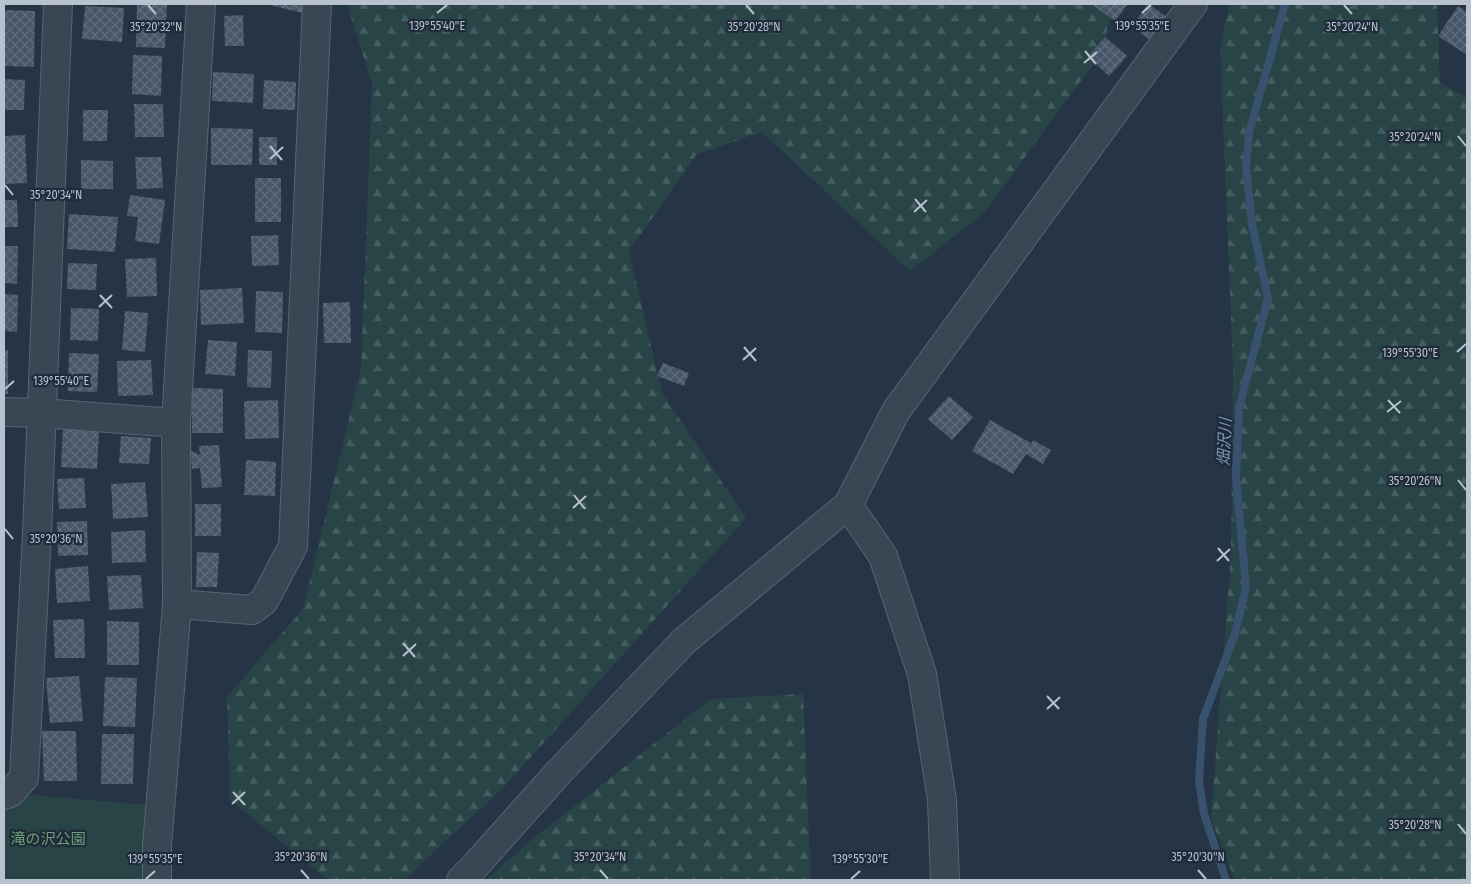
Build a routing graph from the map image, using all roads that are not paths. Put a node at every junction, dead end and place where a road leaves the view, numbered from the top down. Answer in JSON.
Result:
{"nodes":[{"id":1,"x":58,"y":4,"type":"edge"},
{"id":2,"x":201,"y":4,"type":"edge"},
{"id":3,"x":317,"y":4,"type":"edge"},
{"id":4,"x":1193,"y":4,"type":"edge"},
{"id":5,"x":4,"y":412,"type":"edge"},
{"id":6,"x":41,"y":413,"type":"junction"},
{"id":7,"x":176,"y":423,"type":"junction"},
{"id":8,"x":848,"y":505,"type":"junction"},
{"id":9,"x":177,"y":604,"type":"junction"},
{"id":10,"x":4,"y":795,"type":"edge"},
{"id":11,"x":157,"y":880,"type":"edge"},
{"id":12,"x":461,"y":880,"type":"edge"},
{"id":13,"x":945,"y":880,"type":"edge"}],
"edges":[{"from":1,"to":6,"type":"street"},
{"from":2,"to":7,"type":"street"},
{"from":3,"to":9,"type":"street"},
{"from":4,"to":8,"type":"street"},
{"from":5,"to":6,"type":"street"},
{"from":6,"to":7,"type":"street"},
{"from":6,"to":10,"type":"street"},
{"from":7,"to":9,"type":"street"},
{"from":8,"to":12,"type":"street"},
{"from":8,"to":13,"type":"street"},
{"from":9,"to":11,"type":"street"}]}
